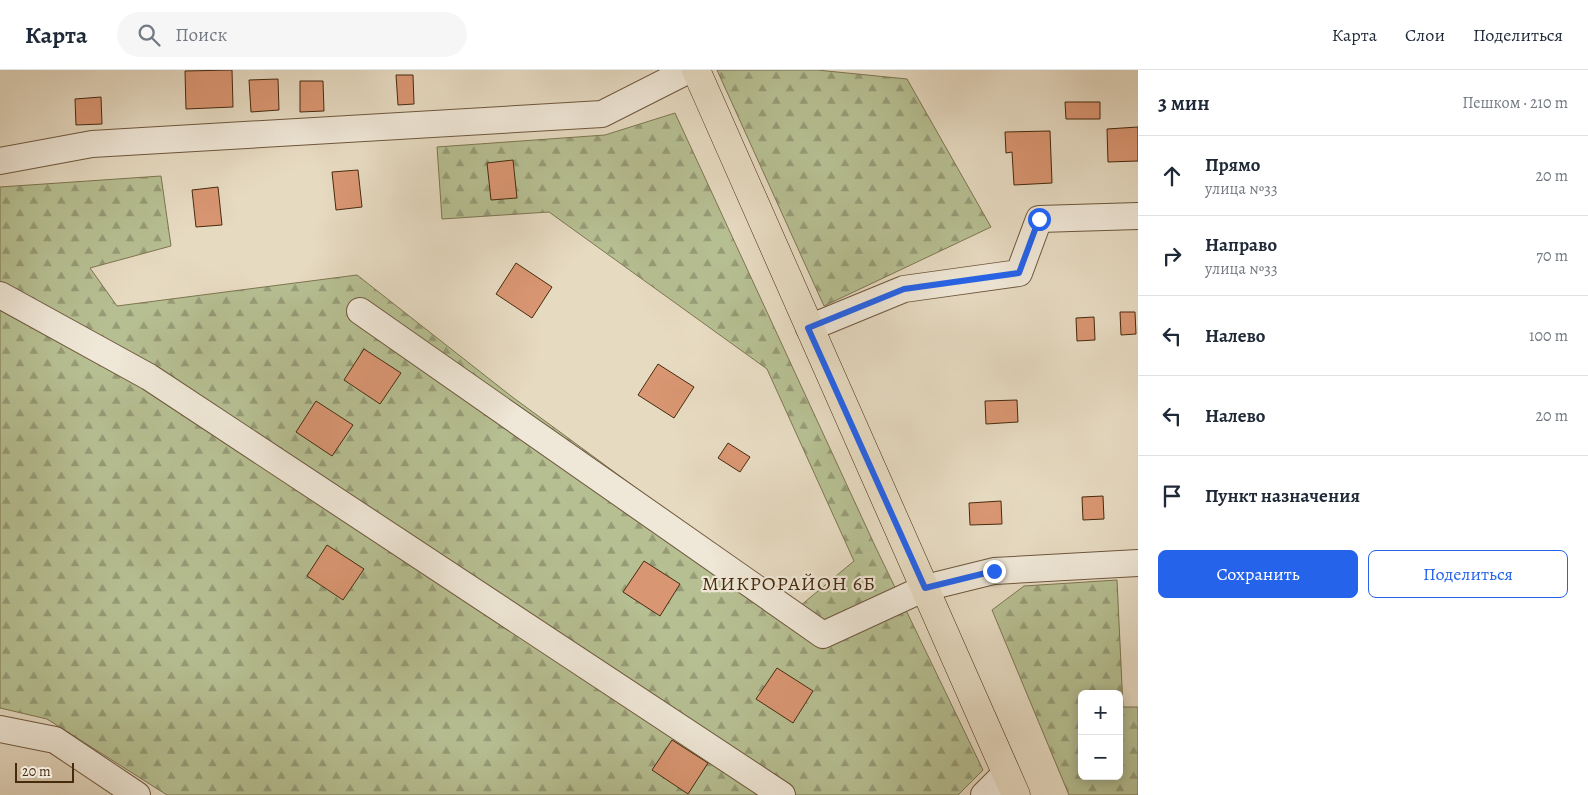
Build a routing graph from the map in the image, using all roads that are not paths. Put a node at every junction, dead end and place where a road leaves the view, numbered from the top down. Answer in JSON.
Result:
{"nodes":[{"id":1,"x":689,"y":70,"type":"edge"},
{"id":2,"x":696,"y":70,"type":"edge"},
{"id":3,"x":0,"y":161,"type":"edge"},
{"id":4,"x":1138,"y":216,"type":"edge"},
{"id":5,"x":0,"y":295,"type":"edge"},
{"id":6,"x":360,"y":311,"type":"dead end"},
{"id":7,"x":808,"y":328,"type":"junction"},
{"id":8,"x":1138,"y":563,"type":"edge"},
{"id":9,"x":925,"y":588,"type":"junction"},
{"id":10,"x":0,"y":729,"type":"edge"},
{"id":11,"x":1011,"y":784,"type":"edge"},
{"id":12,"x":137,"y":795,"type":"edge"},
{"id":13,"x":782,"y":795,"type":"edge"},
{"id":14,"x":984,"y":795,"type":"edge"}],
"edges":[{"from":1,"to":3,"type":"street"},
{"from":2,"to":7,"type":"main road"},
{"from":4,"to":7,"type":"street"},
{"from":5,"to":13,"type":"street"},
{"from":6,"to":9,"type":"street"},
{"from":7,"to":9,"type":"main road"},
{"from":8,"to":9,"type":"street"},
{"from":9,"to":11,"type":"main road"},
{"from":10,"to":12,"type":"street"},
{"from":11,"to":14,"type":"street"}]}
